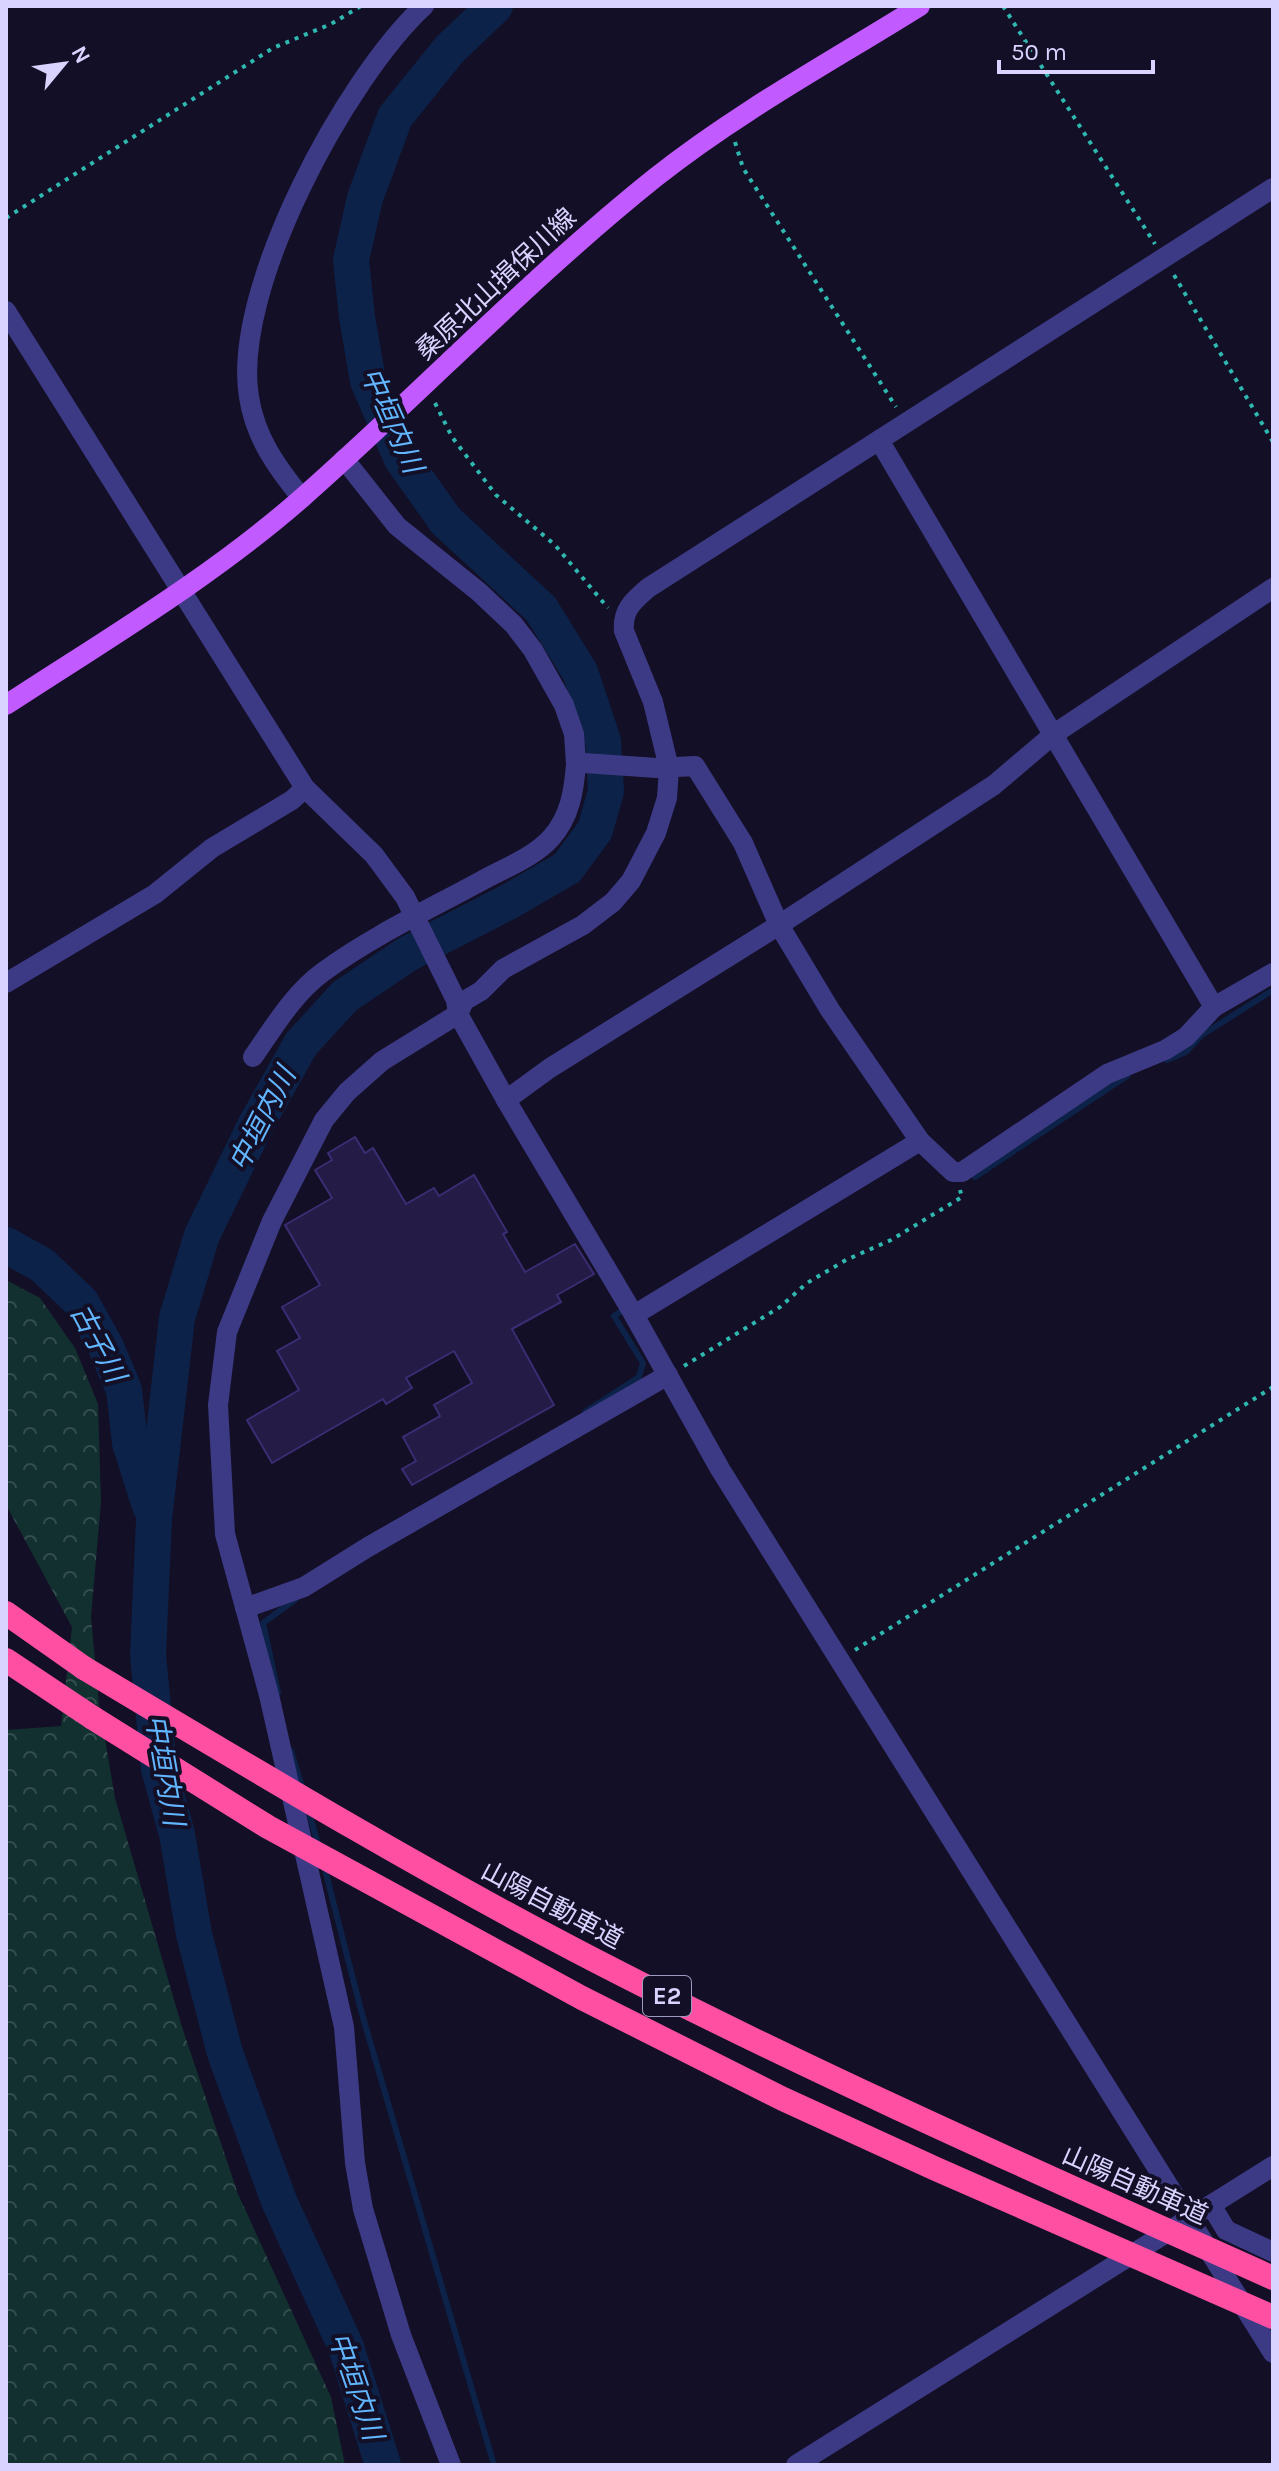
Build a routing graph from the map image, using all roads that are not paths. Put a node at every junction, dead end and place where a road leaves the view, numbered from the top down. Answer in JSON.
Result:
{"nodes":[{"id":1,"x":424,"y":6,"type":"edge"},
{"id":2,"x":920,"y":6,"type":"edge"},
{"id":3,"x":1273,"y":188,"type":"edge"},
{"id":4,"x":6,"y":311,"type":"edge"},
{"id":5,"x":879,"y":440,"type":"junction"},
{"id":6,"x":349,"y":455,"type":"junction"},
{"id":7,"x":302,"y":498,"type":"junction"},
{"id":8,"x":1273,"y":588,"type":"edge"},
{"id":9,"x":181,"y":591,"type":"junction"},
{"id":10,"x":6,"y":705,"type":"edge"},
{"id":11,"x":1054,"y":734,"type":"junction"},
{"id":12,"x":580,"y":764,"type":"junction"},
{"id":13,"x":663,"y":768,"type":"junction"},
{"id":14,"x":305,"y":788,"type":"junction"},
{"id":15,"x":418,"y":920,"type":"junction"},
{"id":16,"x":779,"y":925,"type":"junction"},
{"id":17,"x":1273,"y":973,"type":"edge"},
{"id":18,"x":6,"y":983,"type":"edge"},
{"id":19,"x":457,"y":1007,"type":"junction"},
{"id":20,"x":1214,"y":1007,"type":"junction"},
{"id":21,"x":253,"y":1057,"type":"dead end"},
{"id":22,"x":506,"y":1100,"type":"junction"},
{"id":23,"x":920,"y":1141,"type":"junction"},
{"id":24,"x":634,"y":1315,"type":"junction"},
{"id":25,"x":668,"y":1375,"type":"junction"},
{"id":26,"x":245,"y":1608,"type":"junction"},
{"id":27,"x":6,"y":1613,"type":"edge"},
{"id":28,"x":6,"y":1660,"type":"edge"},
{"id":29,"x":1273,"y":2166,"type":"edge"},
{"id":30,"x":1211,"y":2205,"type":"junction"},
{"id":31,"x":1189,"y":2219,"type":"junction"},
{"id":32,"x":1249,"y":2241,"type":"junction"},
{"id":33,"x":1273,"y":2252,"type":"edge"},
{"id":34,"x":1225,"y":2278,"type":"junction"},
{"id":35,"x":1273,"y":2278,"type":"edge"},
{"id":36,"x":1273,"y":2317,"type":"edge"},
{"id":37,"x":1273,"y":2353,"type":"edge"},
{"id":38,"x":451,"y":2465,"type":"edge"},
{"id":39,"x":796,"y":2465,"type":"edge"}],
"edges":[{"from":1,"to":7,"type":"street"},
{"from":2,"to":6,"type":"main road","name":"桑原北山揖保川線"},
{"from":3,"to":5,"type":"street"},
{"from":4,"to":9,"type":"street"},
{"from":5,"to":11,"type":"street"},
{"from":5,"to":13,"type":"street"},
{"from":6,"to":7,"type":"main road","name":"桑原北山揖保川線"},
{"from":6,"to":12,"type":"street"},
{"from":7,"to":9,"type":"main road","name":"桑原北山揖保川線"},
{"from":8,"to":11,"type":"street"},
{"from":9,"to":10,"type":"main road","name":"桑原北山揖保川線"},
{"from":9,"to":14,"type":"street"},
{"from":11,"to":16,"type":"street"},
{"from":11,"to":20,"type":"street"},
{"from":12,"to":13,"type":"street"},
{"from":12,"to":15,"type":"street"},
{"from":13,"to":16,"type":"street"},
{"from":13,"to":19,"type":"street"},
{"from":14,"to":15,"type":"street"},
{"from":14,"to":18,"type":"street"},
{"from":15,"to":19,"type":"street"},
{"from":15,"to":21,"type":"street"},
{"from":16,"to":22,"type":"street"},
{"from":16,"to":23,"type":"street"},
{"from":17,"to":20,"type":"street"},
{"from":19,"to":22,"type":"street"},
{"from":19,"to":26,"type":"street"},
{"from":20,"to":23,"type":"street"},
{"from":22,"to":24,"type":"street"},
{"from":23,"to":24,"type":"street"},
{"from":24,"to":25,"type":"street"},
{"from":25,"to":26,"type":"street"},
{"from":25,"to":31,"type":"street"},
{"from":26,"to":38,"type":"street"},
{"from":27,"to":35,"type":"highway","name":"山陽自動車道","number":"E2","bridge":true},
{"from":28,"to":36,"type":"highway","number":"E2","bridge":true},
{"from":29,"to":30,"type":"street"},
{"from":30,"to":31,"type":"street"},
{"from":30,"to":32,"type":"street"},
{"from":31,"to":34,"type":"street"},
{"from":31,"to":39,"type":"street"},
{"from":32,"to":33,"type":"street"},
{"from":32,"to":34,"type":"street"},
{"from":34,"to":37,"type":"street"}]}
